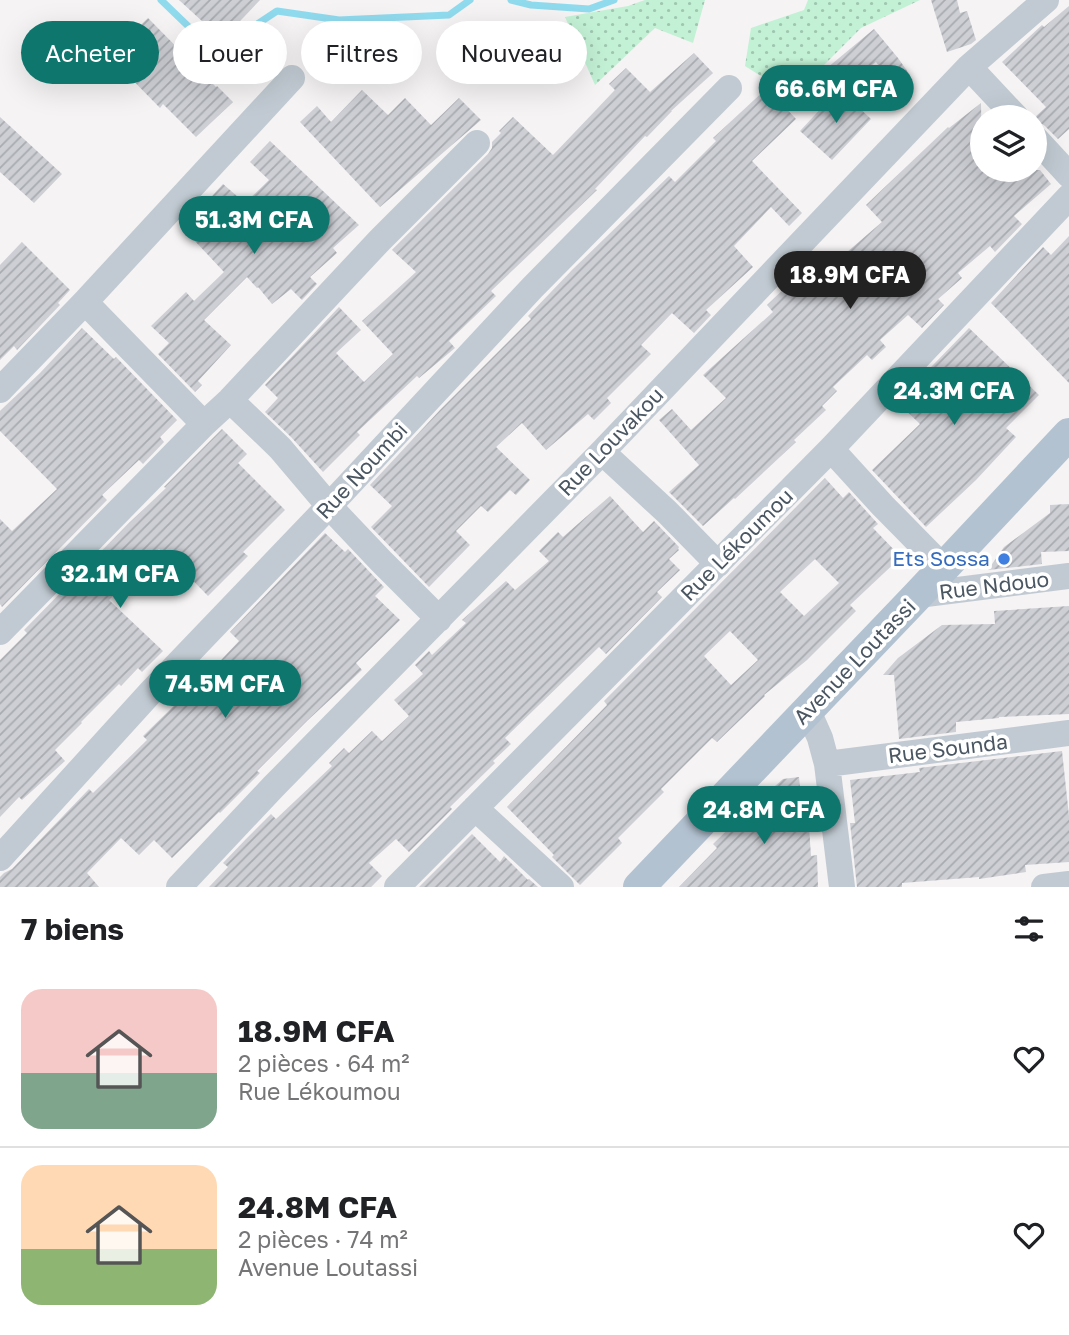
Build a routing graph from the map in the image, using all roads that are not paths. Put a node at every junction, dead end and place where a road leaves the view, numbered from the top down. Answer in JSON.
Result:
{"nodes":[{"id":1,"x":1046,"y":0,"type":"edge"},
{"id":2,"x":969,"y":67,"type":"junction"},
{"id":3,"x":292,"y":78,"type":"dead end"},
{"id":4,"x":729,"y":88,"type":"dead end"},
{"id":5,"x":1005,"y":105,"type":"edge"},
{"id":6,"x":477,"y":143,"type":"dead end"},
{"id":7,"x":1047,"y":151,"type":"edge"},
{"id":8,"x":1069,"y":175,"type":"edge"},
{"id":9,"x":1069,"y":197,"type":"edge"},
{"id":10,"x":85,"y":302,"type":"junction"},
{"id":11,"x":0,"y":390,"type":"edge"},
{"id":12,"x":230,"y":400,"type":"junction"},
{"id":13,"x":204,"y":424,"type":"junction"},
{"id":14,"x":1069,"y":434,"type":"edge"},
{"id":15,"x":831,"y":449,"type":"junction"},
{"id":16,"x":602,"y":452,"type":"junction"},
{"id":17,"x":329,"y":506,"type":"junction"},
{"id":18,"x":719,"y":564,"type":"junction"},
{"id":19,"x":944,"y":568,"type":"junction"},
{"id":20,"x":1069,"y":576,"type":"edge"},
{"id":21,"x":918,"y":595,"type":"junction"},
{"id":22,"x":439,"y":619,"type":"junction"},
{"id":23,"x":0,"y":632,"type":"edge"},
{"id":24,"x":808,"y":711,"type":"junction"},
{"id":25,"x":1069,"y":733,"type":"edge"},
{"id":26,"x":827,"y":764,"type":"junction"},
{"id":27,"x":475,"y":808,"type":"junction"},
{"id":28,"x":0,"y":858,"type":"edge"},
{"id":29,"x":1069,"y":884,"type":"edge"},
{"id":30,"x":179,"y":887,"type":"edge"},
{"id":31,"x":397,"y":887,"type":"edge"},
{"id":32,"x":561,"y":887,"type":"edge"},
{"id":33,"x":639,"y":887,"type":"edge"},
{"id":34,"x":842,"y":887,"type":"edge"},
{"id":35,"x":1044,"y":887,"type":"edge"}],
"edges":[{"from":1,"to":2,"type":"street","name":"Rue Louvakou"},
{"from":2,"to":5,"type":"street"},
{"from":2,"to":16,"type":"street","name":"Rue Louvakou"},
{"from":3,"to":10,"type":"street"},
{"from":4,"to":17,"type":"street","name":"Rue Noumbi"},
{"from":6,"to":12,"type":"street"},
{"from":7,"to":8,"type":"street"},
{"from":9,"to":15,"type":"street","name":"Rue Lékoumou"},
{"from":10,"to":11,"type":"street"},
{"from":10,"to":13,"type":"street"},
{"from":12,"to":13,"type":"street"},
{"from":12,"to":17,"type":"street"},
{"from":13,"to":23,"type":"street"},
{"from":14,"to":19,"type":"main road","name":"Avenue Loutassi"},
{"from":15,"to":18,"type":"street","name":"Rue Lékoumou"},
{"from":15,"to":19,"type":"street"},
{"from":16,"to":18,"type":"street"},
{"from":16,"to":22,"type":"street","name":"Rue Louvakou"},
{"from":17,"to":22,"type":"street"},
{"from":17,"to":28,"type":"street","name":"Rue Noumbi"},
{"from":18,"to":27,"type":"street","name":"Rue Lékoumou"},
{"from":19,"to":21,"type":"main road","name":"Avenue Loutassi"},
{"from":20,"to":21,"type":"street","name":"Rue Ndouo"},
{"from":21,"to":24,"type":"main road","name":"Avenue Loutassi"},
{"from":22,"to":30,"type":"street","name":"Rue Louvakou"},
{"from":24,"to":26,"type":"street"},
{"from":24,"to":33,"type":"main road","name":"Avenue Loutassi"},
{"from":25,"to":26,"type":"street","name":"Rue Sounda"},
{"from":26,"to":34,"type":"street"},
{"from":27,"to":31,"type":"street","name":"Rue Lékoumou"},
{"from":27,"to":32,"type":"street"},
{"from":29,"to":35,"type":"street"}]}
